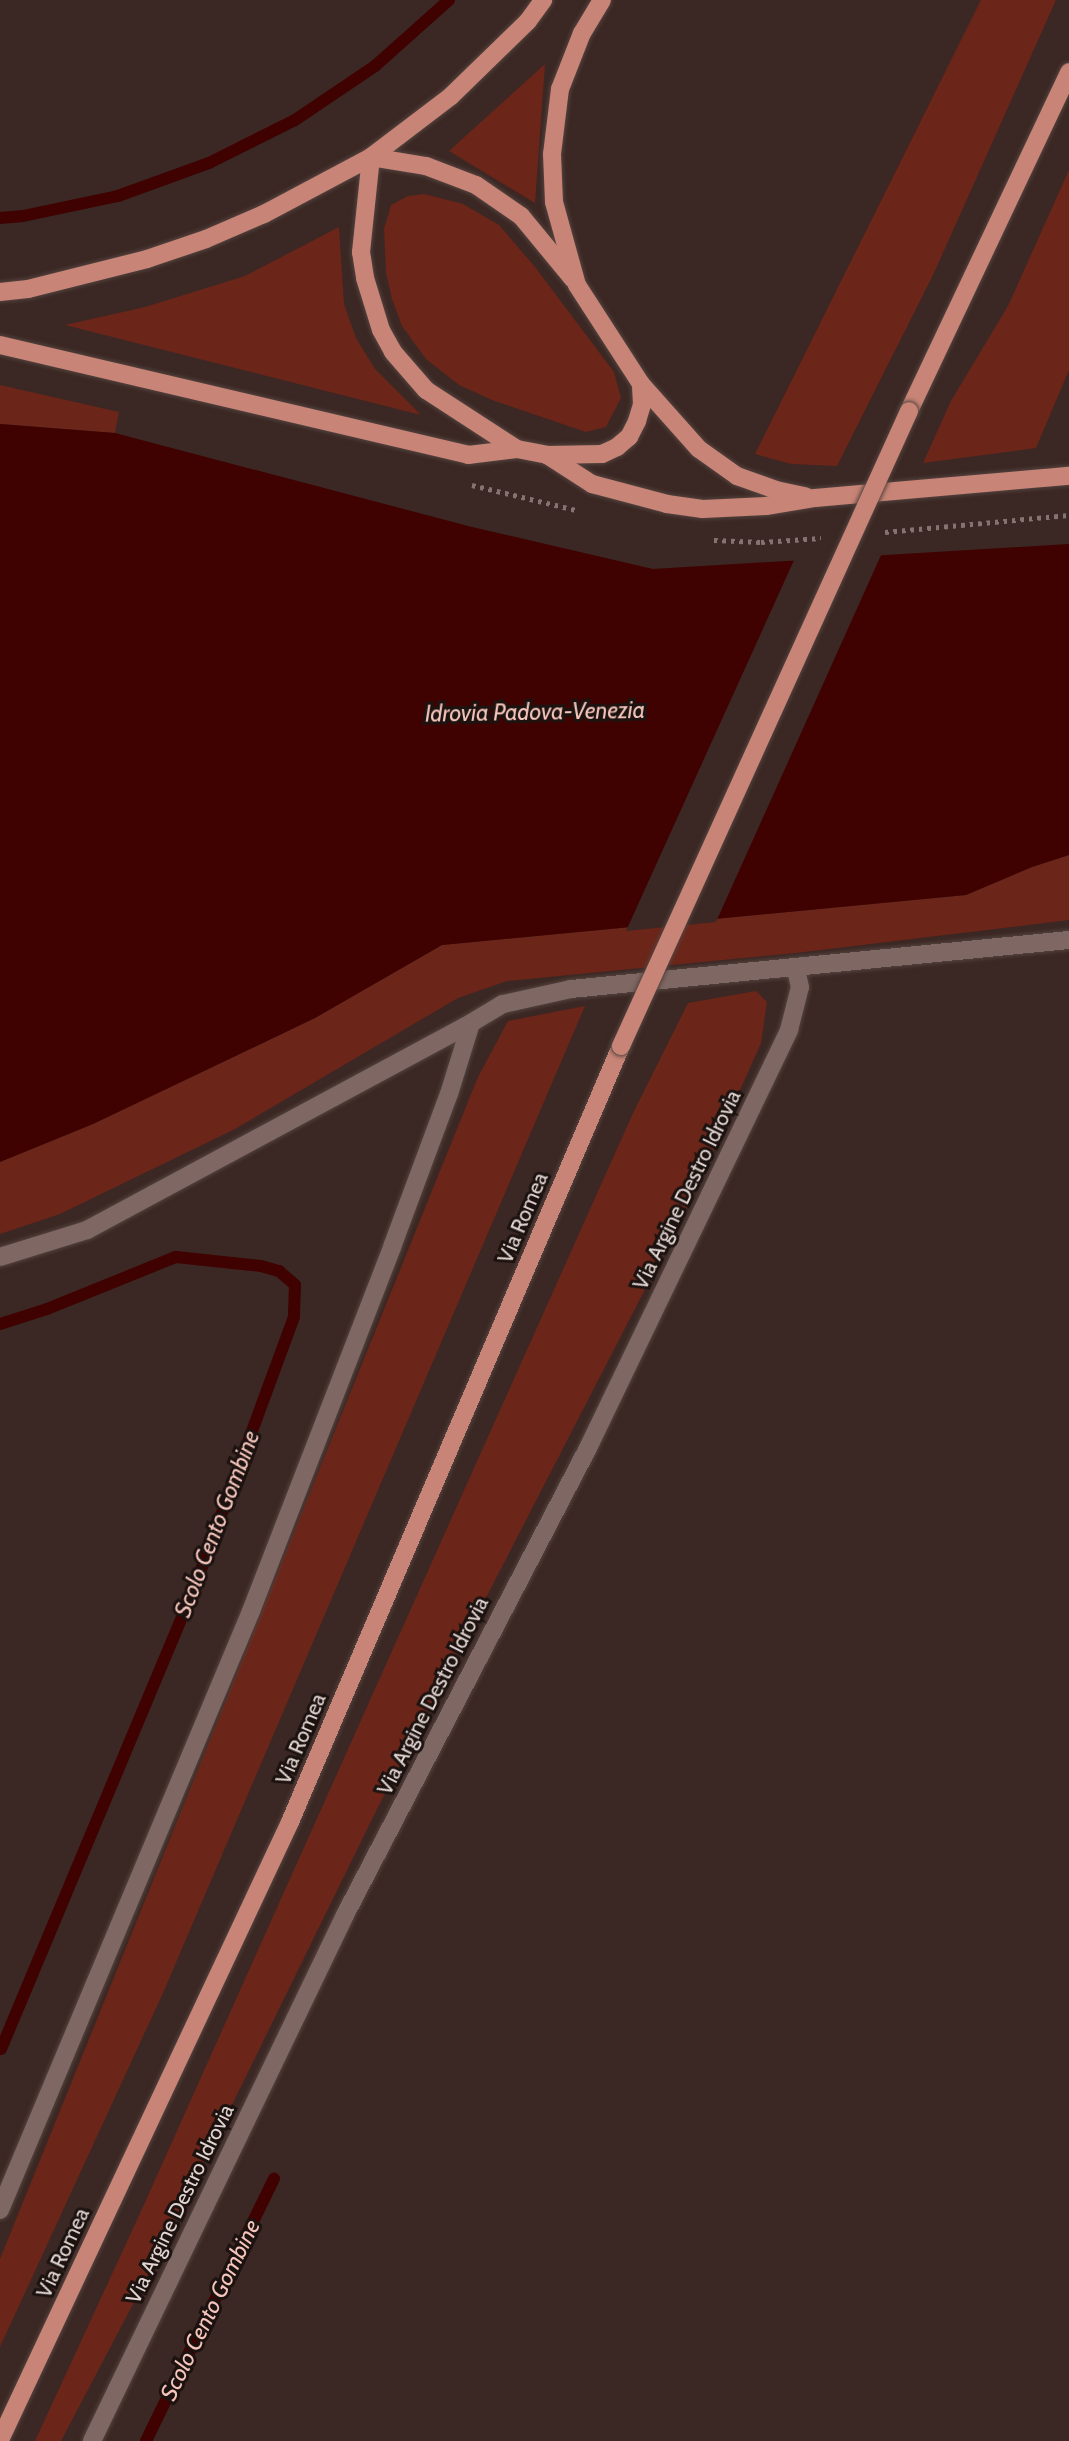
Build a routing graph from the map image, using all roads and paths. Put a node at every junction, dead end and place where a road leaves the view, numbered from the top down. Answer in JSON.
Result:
{"nodes":[{"id":1,"x":543,"y":0,"type":"edge"},
{"id":2,"x":601,"y":0,"type":"edge"},
{"id":3,"x":1069,"y":72,"type":"edge"},
{"id":4,"x":370,"y":157,"type":"junction"},
{"id":5,"x":577,"y":285,"type":"junction"},
{"id":6,"x":0,"y":292,"type":"edge"},
{"id":7,"x":0,"y":345,"type":"edge"},
{"id":8,"x":641,"y":384,"type":"junction"},
{"id":9,"x":517,"y":449,"type":"junction"},
{"id":10,"x":547,"y":455,"type":"junction"},
{"id":11,"x":1069,"y":476,"type":"edge"},
{"id":12,"x":815,"y":498,"type":"junction"},
{"id":13,"x":1069,"y":940,"type":"edge"},
{"id":14,"x":796,"y":969,"type":"junction"},
{"id":15,"x":471,"y":1023,"type":"junction"},
{"id":16,"x":0,"y":1257,"type":"edge"},
{"id":17,"x":0,"y":2210,"type":"edge"},
{"id":18,"x":0,"y":2440,"type":"edge"},
{"id":19,"x":92,"y":2441,"type":"edge"}],
"edges":[{"from":1,"to":4,"type":"main road"},
{"from":2,"to":5,"type":"main road"},
{"from":3,"to":18,"type":"main road","name":"Via Romea","bridge":true},
{"from":4,"to":5,"type":"main road"},
{"from":4,"to":6,"type":"main road"},
{"from":4,"to":9,"type":"main road"},
{"from":5,"to":8,"type":"main road"},
{"from":7,"to":9,"type":"main road"},
{"from":8,"to":10,"type":"main road"},
{"from":8,"to":12,"type":"main road"},
{"from":9,"to":10,"type":"main road"},
{"from":10,"to":12,"type":"main road"},
{"from":11,"to":12,"type":"main road"},
{"from":13,"to":14,"type":"street"},
{"from":14,"to":15,"type":"street"},
{"from":14,"to":19,"type":"street","name":"Via Argine Destro Idrovia"},
{"from":15,"to":16,"type":"street"},
{"from":15,"to":17,"type":"street"}]}
